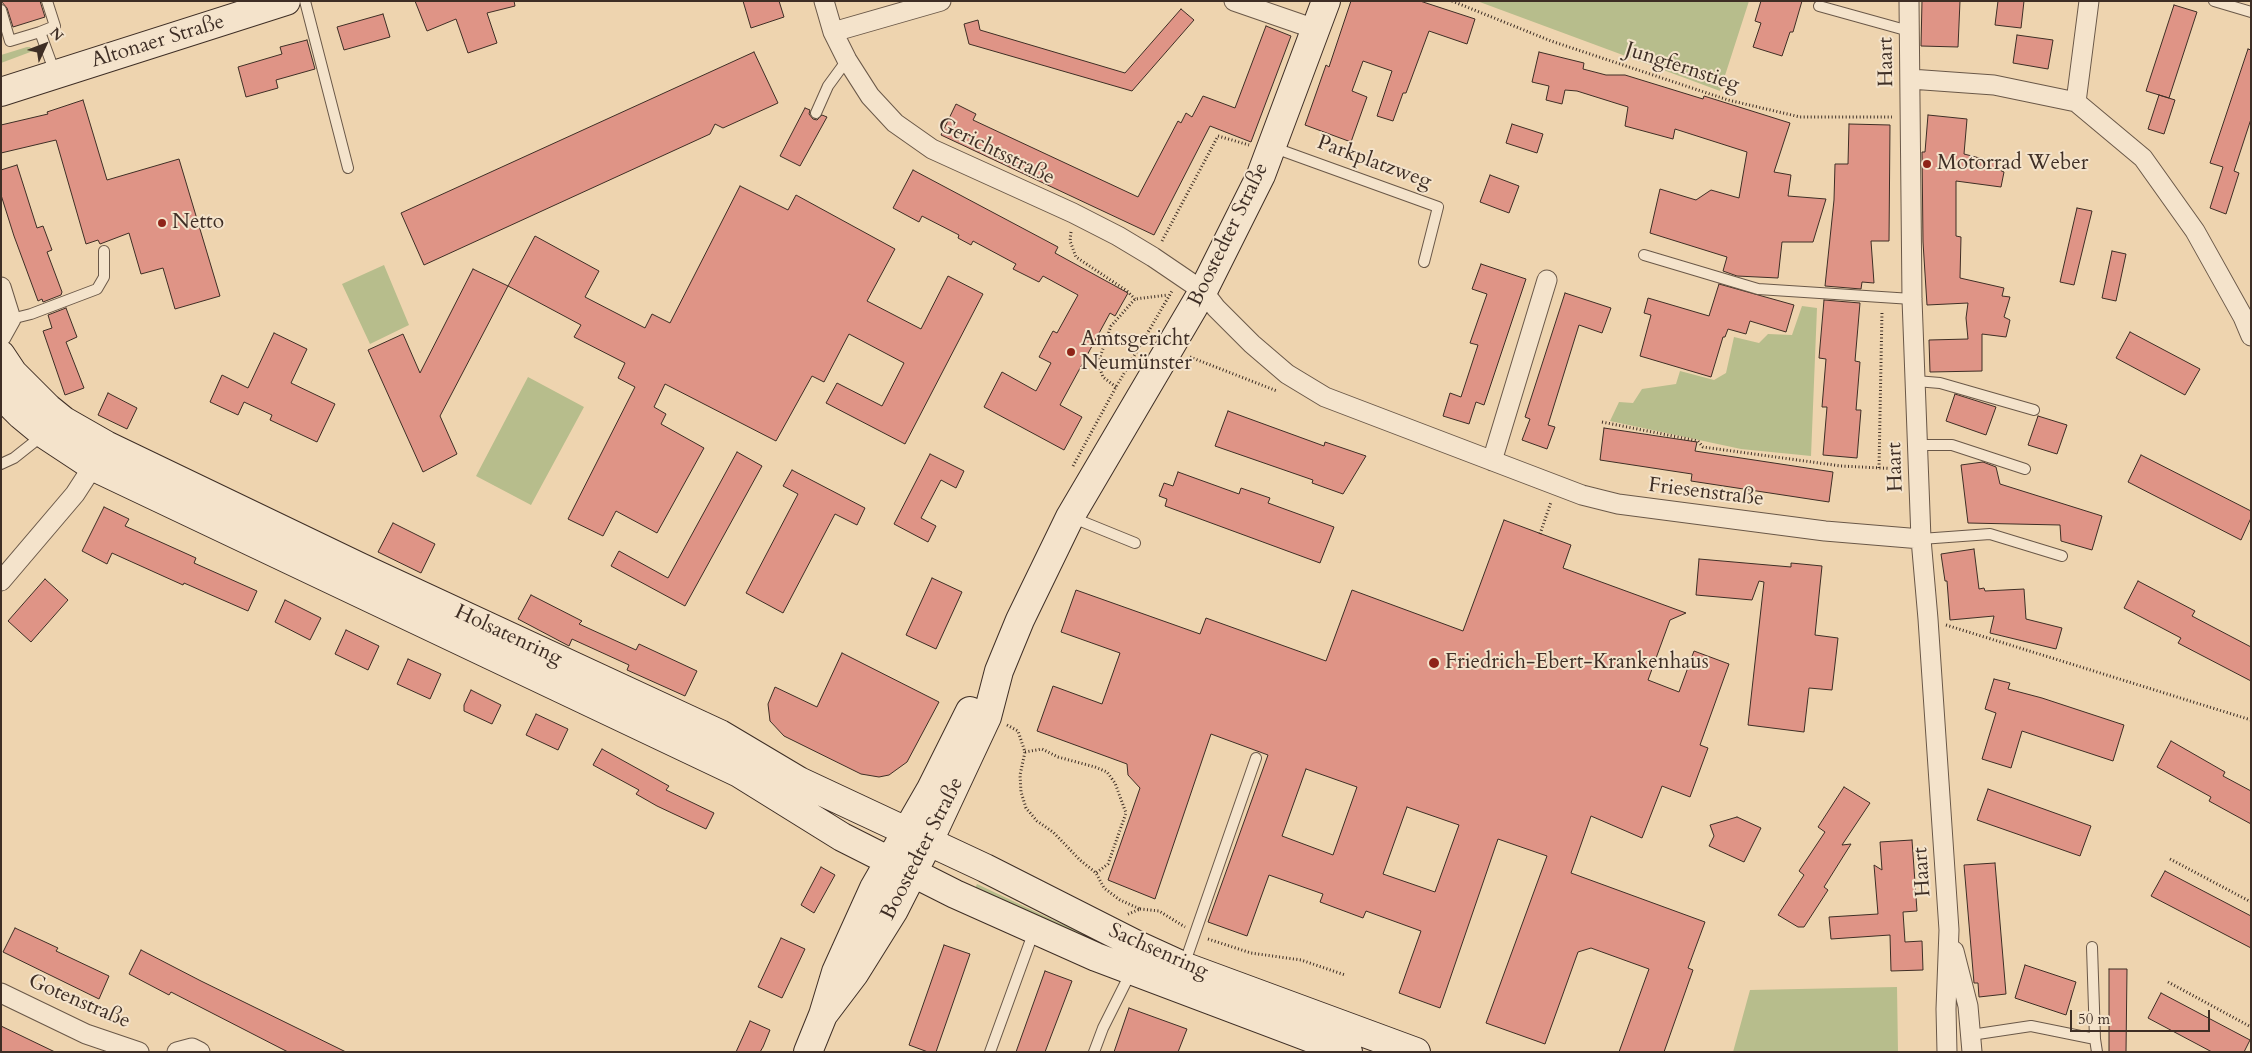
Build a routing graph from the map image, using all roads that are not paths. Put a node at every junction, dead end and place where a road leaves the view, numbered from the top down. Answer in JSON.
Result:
{"nodes":[{"id":1,"x":47,"y":1,"type":"edge"},
{"id":2,"x":286,"y":1,"type":"edge"},
{"id":3,"x":305,"y":1,"type":"edge"},
{"id":4,"x":824,"y":1,"type":"edge"},
{"id":5,"x":941,"y":1,"type":"edge"},
{"id":6,"x":1234,"y":1,"type":"edge"},
{"id":7,"x":1326,"y":1,"type":"edge"},
{"id":8,"x":1909,"y":1,"type":"edge"},
{"id":9,"x":2089,"y":1,"type":"edge"},
{"id":10,"x":2214,"y":1,"type":"edge"},
{"id":11,"x":1820,"y":6,"type":"dead end"},
{"id":12,"x":1,"y":10,"type":"edge"},
{"id":13,"x":2251,"y":12,"type":"edge"},
{"id":14,"x":1315,"y":29,"type":"junction"},
{"id":15,"x":1909,"y":31,"type":"junction"},
{"id":16,"x":40,"y":32,"type":"junction"},
{"id":17,"x":833,"y":32,"type":"junction"},
{"id":18,"x":847,"y":60,"type":"junction"},
{"id":19,"x":55,"y":74,"type":"junction"},
{"id":20,"x":1910,"y":79,"type":"junction"},
{"id":21,"x":1,"y":92,"type":"edge"},
{"id":22,"x":2076,"y":102,"type":"junction"},
{"id":23,"x":816,"y":113,"type":"dead end"},
{"id":24,"x":1270,"y":149,"type":"junction"},
{"id":25,"x":348,"y":168,"type":"dead end"},
{"id":26,"x":104,"y":251,"type":"dead end"},
{"id":27,"x":1644,"y":255,"type":"dead end"},
{"id":28,"x":1424,"y":262,"type":"dead end"},
{"id":29,"x":1547,"y":280,"type":"dead end"},
{"id":30,"x":1193,"y":284,"type":"junction"},
{"id":31,"x":1,"y":287,"type":"edge"},
{"id":32,"x":1912,"y":299,"type":"junction"},
{"id":33,"x":12,"y":319,"type":"junction"},
{"id":34,"x":2251,"y":336,"type":"edge"},
{"id":35,"x":1,"y":337,"type":"edge"},
{"id":36,"x":1,"y":356,"type":"edge"},
{"id":37,"x":1916,"y":381,"type":"junction"},
{"id":38,"x":1,"y":394,"type":"edge"},
{"id":39,"x":2034,"y":410,"type":"dead end"},
{"id":40,"x":44,"y":434,"type":"junction"},
{"id":41,"x":1918,"y":445,"type":"junction"},
{"id":42,"x":100,"y":456,"type":"junction"},
{"id":43,"x":1492,"y":461,"type":"junction"},
{"id":44,"x":1,"y":464,"type":"edge"},
{"id":45,"x":2026,"y":469,"type":"dead end"},
{"id":46,"x":1070,"y":517,"type":"junction"},
{"id":47,"x":1921,"y":540,"type":"junction"},
{"id":48,"x":1135,"y":543,"type":"dead end"},
{"id":49,"x":2062,"y":556,"type":"dead end"},
{"id":50,"x":1,"y":581,"type":"edge"},
{"id":51,"x":1256,"y":758,"type":"dead end"},
{"id":52,"x":918,"y":836,"type":"junction"},
{"id":53,"x":888,"y":860,"type":"junction"},
{"id":54,"x":914,"y":872,"type":"junction"},
{"id":55,"x":1035,"y":930,"type":"junction"},
{"id":56,"x":1950,"y":930,"type":"junction"},
{"id":57,"x":2092,"y":947,"type":"dead end"},
{"id":58,"x":1183,"y":966,"type":"junction"},
{"id":59,"x":1132,"y":971,"type":"junction"},
{"id":60,"x":1,"y":993,"type":"edge"},
{"id":61,"x":823,"y":1015,"type":"junction"},
{"id":62,"x":2095,"y":1039,"type":"junction"},
{"id":63,"x":1971,"y":1043,"type":"edge"},
{"id":64,"x":139,"y":1052,"type":"edge"},
{"id":65,"x":177,"y":1052,"type":"edge"},
{"id":66,"x":200,"y":1052,"type":"edge"},
{"id":67,"x":808,"y":1052,"type":"edge"},
{"id":68,"x":990,"y":1052,"type":"edge"},
{"id":69,"x":1094,"y":1052,"type":"edge"},
{"id":70,"x":1348,"y":1052,"type":"edge"},
{"id":71,"x":1416,"y":1052,"type":"edge"},
{"id":72,"x":1947,"y":1052,"type":"edge"},
{"id":73,"x":2097,"y":1052,"type":"edge"}],
"edges":[{"from":1,"to":16,"type":"lane"},
{"from":2,"to":19,"type":"main road","name":"Altonaer Straße"},
{"from":3,"to":25,"type":"lane"},
{"from":4,"to":17,"type":"street","name":"Gerichtsstraße"},
{"from":5,"to":17,"type":"street"},
{"from":6,"to":14,"type":"street"},
{"from":7,"to":14,"type":"main road","name":"Boostedter Straße"},
{"from":8,"to":15,"type":"street","name":"Haart"},
{"from":9,"to":22,"type":"street"},
{"from":10,"to":13,"type":"lane"},
{"from":11,"to":15,"type":"lane"},
{"from":12,"to":16,"type":"lane"},
{"from":14,"to":24,"type":"main road","name":"Boostedter Straße"},
{"from":15,"to":20,"type":"street","name":"Haart"},
{"from":16,"to":19,"type":"lane"},
{"from":17,"to":18,"type":"street","name":"Gerichtsstraße"},
{"from":18,"to":23,"type":"lane"},
{"from":18,"to":30,"type":"street","name":"Gerichtsstraße"},
{"from":19,"to":21,"type":"main road","name":"Altonaer Straße"},
{"from":20,"to":22,"type":"street"},
{"from":20,"to":32,"type":"street","name":"Haart"},
{"from":22,"to":34,"type":"street"},
{"from":24,"to":28,"type":"lane","name":"Parkplatzweg"},
{"from":24,"to":30,"type":"main road","name":"Boostedter Straße"},
{"from":26,"to":33,"type":"lane"},
{"from":27,"to":32,"type":"lane"},
{"from":29,"to":43,"type":"street"},
{"from":30,"to":43,"type":"street","name":"Friesenstraße"},
{"from":30,"to":46,"type":"main road","name":"Boostedter Straße"},
{"from":31,"to":33,"type":"street"},
{"from":32,"to":37,"type":"street","name":"Haart"},
{"from":33,"to":35,"type":"street"},
{"from":36,"to":42,"type":"main road","name":"Holsatenring"},
{"from":37,"to":39,"type":"lane"},
{"from":37,"to":41,"type":"street","name":"Haart"},
{"from":38,"to":40,"type":"main road","name":"Holsatenring"},
{"from":40,"to":42,"type":"main road","name":"Holsatenring"},
{"from":40,"to":44,"type":"lane"},
{"from":41,"to":45,"type":"lane"},
{"from":41,"to":47,"type":"street","name":"Haart"},
{"from":42,"to":50,"type":"street"},
{"from":42,"to":52,"type":"main road","name":"Holsatenring"},
{"from":42,"to":53,"type":"main road","name":"Holsatenring"},
{"from":43,"to":47,"type":"street","name":"Friesenstraße"},
{"from":46,"to":48,"type":"lane"},
{"from":46,"to":52,"type":"main road","name":"Boostedter Straße"},
{"from":47,"to":49,"type":"lane"},
{"from":47,"to":56,"type":"street","name":"Haart"},
{"from":51,"to":58,"type":"lane"},
{"from":52,"to":53,"type":"main road","name":"Boostedter Straße"},
{"from":52,"to":54,"type":"main road","name":"Boostedter Straße"},
{"from":52,"to":58,"type":"main road","name":"Sachsenring"},
{"from":53,"to":54,"type":"main road","name":"Sachsenring"},
{"from":53,"to":61,"type":"main road","name":"Boostedter Straße"},
{"from":54,"to":55,"type":"main road","name":"Sachsenring"},
{"from":54,"to":61,"type":"main road","name":"Boostedter Straße"},
{"from":55,"to":59,"type":"main road","name":"Sachsenring"},
{"from":55,"to":68,"type":"lane"},
{"from":56,"to":63,"type":"street","name":"Haart"},
{"from":56,"to":72,"type":"street","name":"Haart"},
{"from":57,"to":62,"type":"lane"},
{"from":58,"to":71,"type":"main road","name":"Sachsenring"},
{"from":59,"to":69,"type":"lane"},
{"from":59,"to":70,"type":"main road","name":"Sachsenring"},
{"from":60,"to":64,"type":"street","name":"Gotenstraße"},
{"from":61,"to":67,"type":"main road","name":"Boostedter Straße"},
{"from":62,"to":63,"type":"lane"},
{"from":62,"to":73,"type":"lane"},
{"from":65,"to":66,"type":"street"}]}
